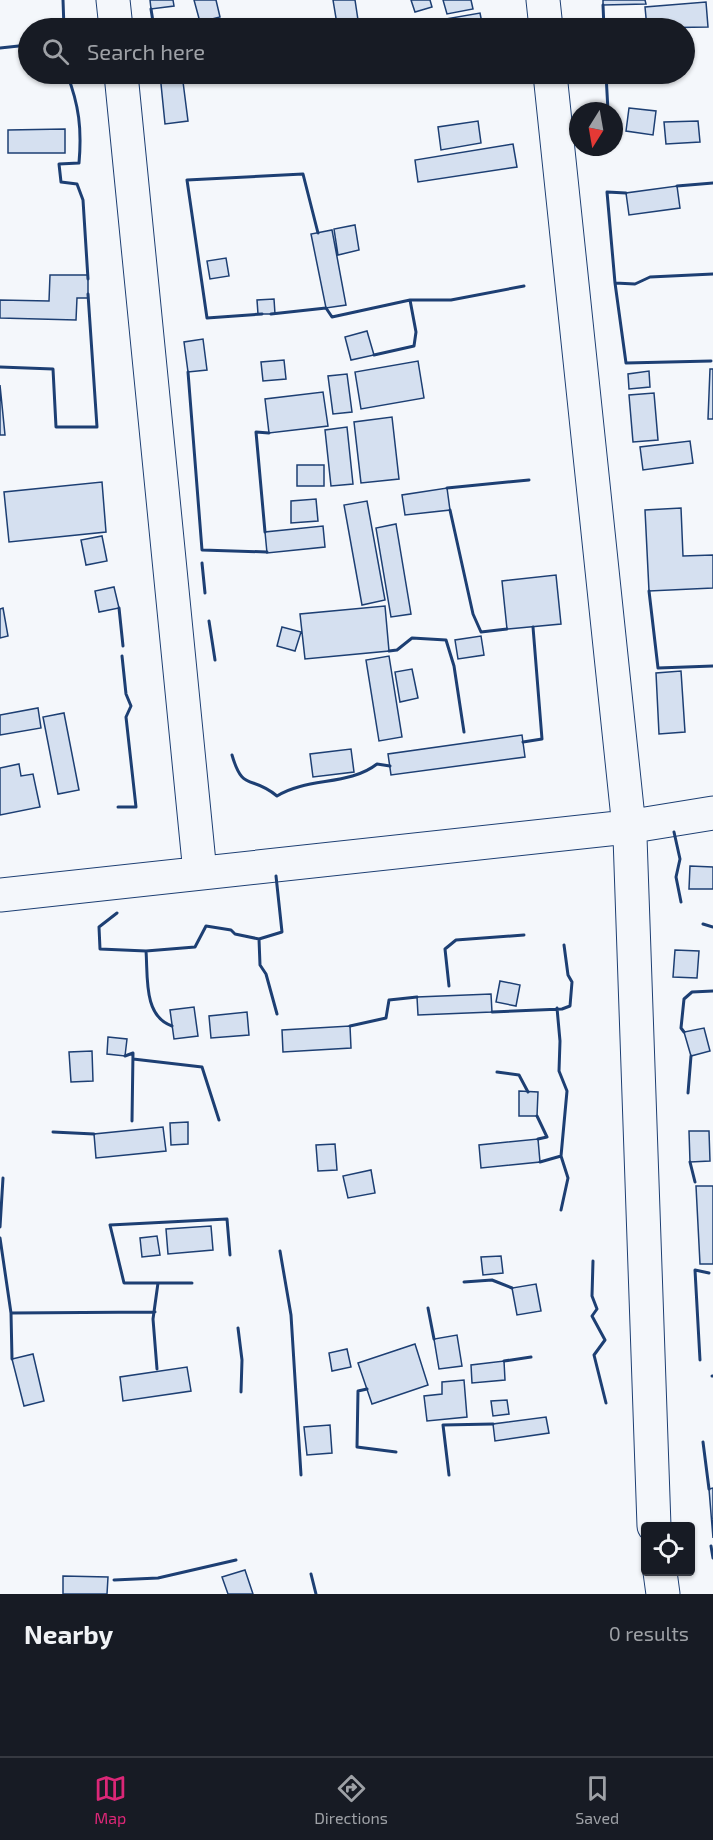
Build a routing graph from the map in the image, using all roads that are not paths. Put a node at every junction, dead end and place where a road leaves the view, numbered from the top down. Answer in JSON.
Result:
{"nodes":[{"id":1,"x":113,"y":0,"type":"edge"},
{"id":2,"x":543,"y":0,"type":"edge"},
{"id":3,"x":115,"y":18,"type":"edge"},
{"id":4,"x":545,"y":18,"type":"edge"},
{"id":5,"x":122,"y":84,"type":"edge"},
{"id":6,"x":551,"y":84,"type":"edge"},
{"id":7,"x":713,"y":813,"type":"edge"},
{"id":8,"x":627,"y":827,"type":"junction"},
{"id":9,"x":200,"y":873,"type":"junction"},
{"id":10,"x":0,"y":895,"type":"edge"},
{"id":11,"x":654,"y":1522,"type":"edge"},
{"id":12,"x":661,"y":1576,"type":"edge"},
{"id":13,"x":663,"y":1594,"type":"edge"}],
"edges":[{"from":1,"to":3,"type":"street"},
{"from":2,"to":4,"type":"street"},
{"from":5,"to":9,"type":"street"},
{"from":6,"to":8,"type":"street"},
{"from":7,"to":8,"type":"street"},
{"from":8,"to":9,"type":"street"},
{"from":8,"to":11,"type":"street"},
{"from":9,"to":10,"type":"street"},
{"from":12,"to":13,"type":"street"}]}
